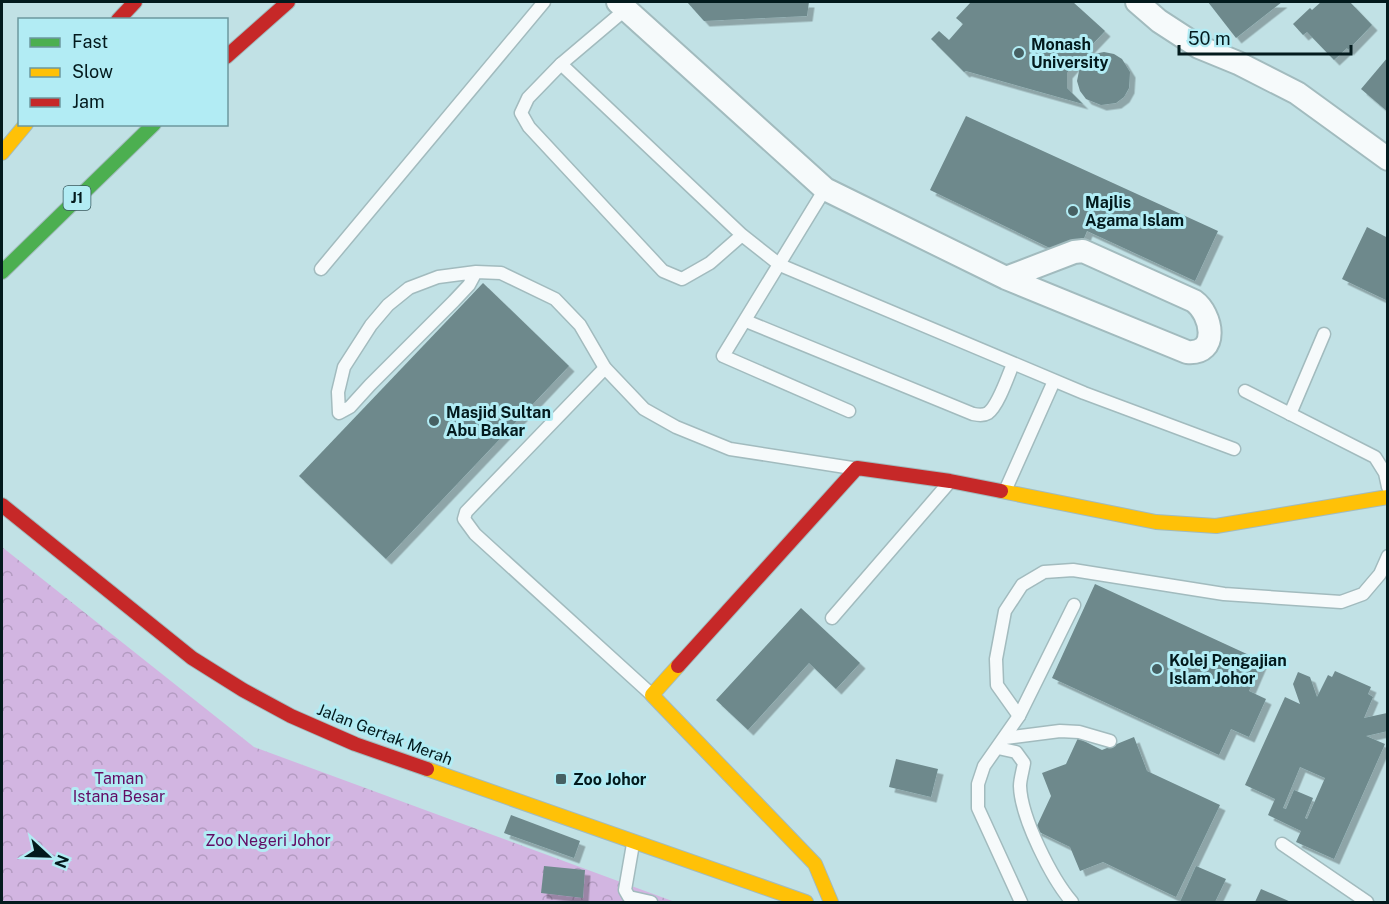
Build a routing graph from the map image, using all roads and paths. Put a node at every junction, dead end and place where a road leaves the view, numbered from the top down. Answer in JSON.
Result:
{"nodes":[{"id":1,"x":135,"y":2,"type":"edge"},
{"id":2,"x":288,"y":2,"type":"edge"},
{"id":3,"x":544,"y":2,"type":"edge"},
{"id":4,"x":1137,"y":2,"type":"edge"},
{"id":5,"x":624,"y":4,"type":"edge"},
{"id":6,"x":120,"y":18,"type":"edge"},
{"id":7,"x":228,"y":55,"type":"edge"},
{"id":8,"x":561,"y":64,"type":"junction"},
{"id":9,"x":24,"y":126,"type":"edge"},
{"id":10,"x":152,"y":126,"type":"edge"},
{"id":11,"x":2,"y":153,"type":"edge"},
{"id":12,"x":1388,"y":159,"type":"edge"},
{"id":13,"x":825,"y":189,"type":"junction"},
{"id":14,"x":742,"y":236,"type":"junction"},
{"id":15,"x":780,"y":265,"type":"junction"},
{"id":16,"x":321,"y":269,"type":"dead end"},
{"id":17,"x":2,"y":272,"type":"edge"},
{"id":18,"x":476,"y":272,"type":"junction"},
{"id":19,"x":1006,"y":278,"type":"junction"},
{"id":20,"x":746,"y":321,"type":"junction"},
{"id":21,"x":1324,"y":334,"type":"dead end"},
{"id":22,"x":1013,"y":364,"type":"junction"},
{"id":23,"x":605,"y":368,"type":"junction"},
{"id":24,"x":1054,"y":381,"type":"junction"},
{"id":25,"x":1245,"y":391,"type":"dead end"},
{"id":26,"x":849,"y":411,"type":"dead end"},
{"id":27,"x":1290,"y":414,"type":"junction"},
{"id":28,"x":1234,"y":449,"type":"dead end"},
{"id":29,"x":856,"y":468,"type":"junction"},
{"id":30,"x":950,"y":482,"type":"junction"},
{"id":31,"x":1388,"y":488,"type":"edge"},
{"id":32,"x":1005,"y":492,"type":"junction"},
{"id":33,"x":1388,"y":497,"type":"edge"},
{"id":34,"x":2,"y":505,"type":"edge"},
{"id":35,"x":1388,"y":556,"type":"edge"},
{"id":36,"x":1074,"y":605,"type":"dead end"},
{"id":37,"x":832,"y":618,"type":"dead end"},
{"id":38,"x":651,"y":695,"type":"junction"},
{"id":39,"x":1019,"y":716,"type":"junction"},
{"id":40,"x":1110,"y":741,"type":"dead end"},
{"id":41,"x":1002,"y":743,"type":"junction"},
{"id":42,"x":634,"y":842,"type":"junction"},
{"id":43,"x":1282,"y":844,"type":"dead end"},
{"id":44,"x":651,"y":903,"type":"edge"},
{"id":45,"x":806,"y":903,"type":"edge"},
{"id":46,"x":831,"y":903,"type":"edge"},
{"id":47,"x":1021,"y":903,"type":"edge"},
{"id":48,"x":1072,"y":903,"type":"edge"},
{"id":49,"x":1367,"y":903,"type":"edge"}],
"edges":[{"from":1,"to":6,"type":"main road"},
{"from":2,"to":7,"type":"main road"},
{"from":3,"to":16,"type":"lane"},
{"from":4,"to":12,"type":"street"},
{"from":5,"to":8,"type":"lane"},
{"from":5,"to":13,"type":"street"},
{"from":8,"to":14,"type":"lane"},
{"from":8,"to":14,"type":"lane"},
{"from":9,"to":11,"type":"main road"},
{"from":10,"to":17,"type":"main road","number":"J1"},
{"from":13,"to":15,"type":"lane"},
{"from":13,"to":19,"type":"street"},
{"from":14,"to":15,"type":"lane"},
{"from":15,"to":20,"type":"lane"},
{"from":15,"to":22,"type":"lane"},
{"from":18,"to":18,"type":"lane"},
{"from":18,"to":23,"type":"lane"},
{"from":19,"to":19,"type":"street"},
{"from":20,"to":22,"type":"lane"},
{"from":20,"to":26,"type":"lane"},
{"from":21,"to":27,"type":"lane"},
{"from":22,"to":24,"type":"lane"},
{"from":23,"to":29,"type":"lane"},
{"from":23,"to":38,"type":"lane"},
{"from":24,"to":28,"type":"lane"},
{"from":24,"to":32,"type":"lane"},
{"from":25,"to":27,"type":"lane"},
{"from":27,"to":31,"type":"lane"},
{"from":29,"to":30,"type":"main road"},
{"from":29,"to":38,"type":"main road"},
{"from":30,"to":32,"type":"main road"},
{"from":30,"to":37,"type":"lane"},
{"from":32,"to":33,"type":"main road"},
{"from":34,"to":42,"type":"main road","name":"Jalan Gertak Merah"},
{"from":35,"to":39,"type":"lane"},
{"from":36,"to":39,"type":"lane"},
{"from":38,"to":46,"type":"main road"},
{"from":39,"to":41,"type":"lane"},
{"from":40,"to":41,"type":"lane"},
{"from":41,"to":47,"type":"lane"},
{"from":41,"to":48,"type":"lane"},
{"from":42,"to":44,"type":"lane"},
{"from":42,"to":45,"type":"main road","name":"Jalan Gertak Merah"},
{"from":43,"to":49,"type":"lane"}]}
